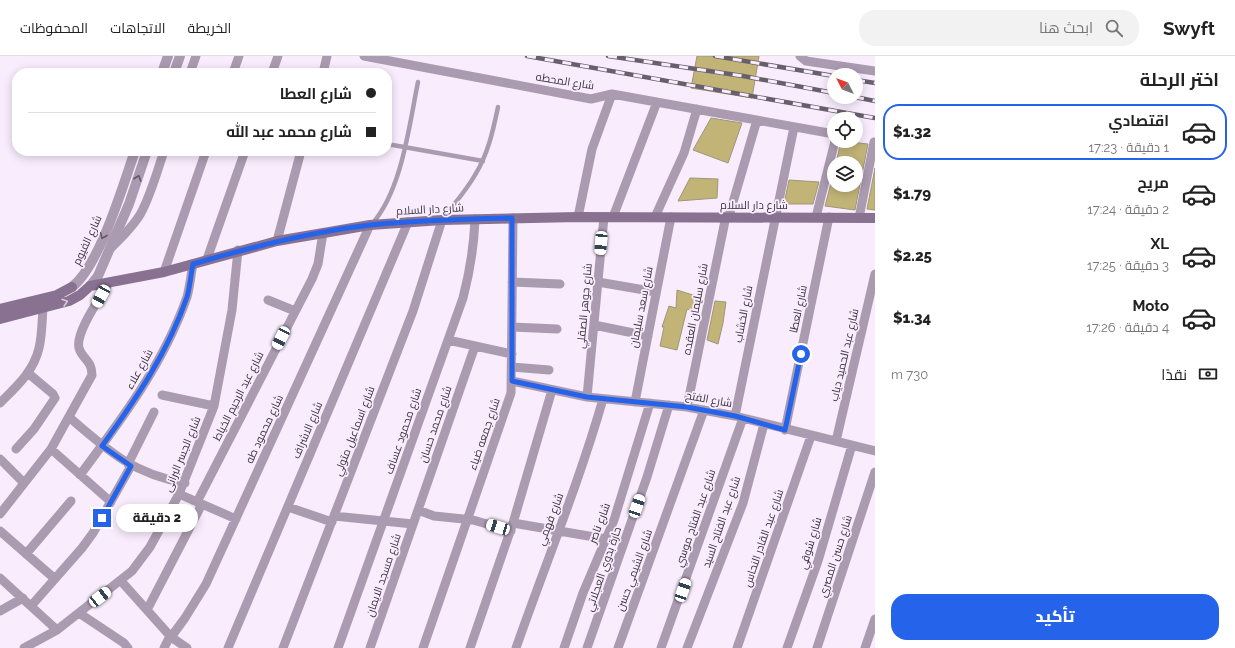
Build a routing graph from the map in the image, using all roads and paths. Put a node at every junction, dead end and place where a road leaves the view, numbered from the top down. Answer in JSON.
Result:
{"nodes":[{"id":1,"x":168,"y":56,"type":"edge"},
{"id":2,"x":180,"y":56,"type":"edge"},
{"id":3,"x":196,"y":56,"type":"edge"},
{"id":4,"x":239,"y":56,"type":"edge"},
{"id":5,"x":278,"y":56,"type":"edge"},
{"id":6,"x":327,"y":56,"type":"edge"},
{"id":7,"x":364,"y":56,"type":"edge"},
{"id":8,"x":800,"y":56,"type":"edge"},
{"id":9,"x":164,"y":68,"type":"edge"},
{"id":10,"x":176,"y":68,"type":"edge"},
{"id":11,"x":192,"y":68,"type":"edge"},
{"id":12,"x":235,"y":68,"type":"edge"},
{"id":13,"x":274,"y":68,"type":"edge"},
{"id":14,"x":323,"y":68,"type":"edge"},
{"id":15,"x":875,"y":71,"type":"edge"},
{"id":16,"x":418,"y":82,"type":"dead end"},
{"id":17,"x":612,"y":94,"type":"junction"},
{"id":18,"x":657,"y":102,"type":"junction"},
{"id":19,"x":498,"y":107,"type":"dead end"},
{"id":20,"x":697,"y":109,"type":"junction"},
{"id":21,"x":757,"y":120,"type":"junction"},
{"id":22,"x":794,"y":127,"type":"junction"},
{"id":23,"x":827,"y":133,"type":"edge"},
{"id":24,"x":874,"y":142,"type":"dead end"},
{"id":25,"x":392,"y":145,"type":"edge"},
{"id":26,"x":405,"y":147,"type":"junction"},
{"id":27,"x":834,"y":148,"type":"edge"},
{"id":28,"x":133,"y":156,"type":"edge"},
{"id":29,"x":145,"y":156,"type":"edge"},
{"id":30,"x":162,"y":156,"type":"edge"},
{"id":31,"x":204,"y":156,"type":"edge"},
{"id":32,"x":243,"y":156,"type":"edge"},
{"id":33,"x":300,"y":156,"type":"edge"},
{"id":34,"x":483,"y":160,"type":"junction"},
{"id":35,"x":671,"y":216,"type":"junction"},
{"id":36,"x":727,"y":216,"type":"junction"},
{"id":37,"x":775,"y":216,"type":"junction"},
{"id":38,"x":578,"y":217,"type":"junction"},
{"id":39,"x":608,"y":217,"type":"junction"},
{"id":40,"x":655,"y":217,"type":"junction"},
{"id":41,"x":816,"y":217,"type":"junction"},
{"id":42,"x":829,"y":217,"type":"junction"},
{"id":43,"x":512,"y":218,"type":"junction"},
{"id":44,"x":859,"y":218,"type":"junction"},
{"id":45,"x":875,"y":218,"type":"edge"},
{"id":46,"x":475,"y":219,"type":"junction"},
{"id":47,"x":442,"y":220,"type":"junction"},
{"id":48,"x":408,"y":222,"type":"junction"},
{"id":49,"x":370,"y":225,"type":"junction"},
{"id":50,"x":323,"y":233,"type":"junction"},
{"id":51,"x":276,"y":241,"type":"junction"},
{"id":52,"x":109,"y":250,"type":"junction"},
{"id":53,"x":238,"y":250,"type":"junction"},
{"id":54,"x":207,"y":259,"type":"junction"},
{"id":55,"x":193,"y":264,"type":"junction"},
{"id":56,"x":164,"y":272,"type":"junction"},
{"id":57,"x":875,"y":274,"type":"edge"},
{"id":58,"x":512,"y":282,"type":"junction"},
{"id":59,"x":598,"y":282,"type":"junction"},
{"id":60,"x":108,"y":284,"type":"junction"},
{"id":61,"x":560,"y":284,"type":"dead end"},
{"id":62,"x":90,"y":286,"type":"junction"},
{"id":63,"x":72,"y":287,"type":"joint"},
{"id":64,"x":656,"y":292,"type":"junction"},
{"id":65,"x":268,"y":300,"type":"dead end"},
{"id":66,"x":43,"y":308,"type":"junction"},
{"id":67,"x":0,"y":309,"type":"edge"},
{"id":68,"x":295,"y":311,"type":"junction"},
{"id":69,"x":0,"y":319,"type":"edge"},
{"id":70,"x":594,"y":325,"type":"junction"},
{"id":71,"x":512,"y":327,"type":"junction"},
{"id":72,"x":557,"y":329,"type":"dead end"},
{"id":73,"x":648,"y":336,"type":"junction"},
{"id":74,"x":448,"y":340,"type":"junction"},
{"id":75,"x":475,"y":346,"type":"junction"},
{"id":76,"x":512,"y":354,"type":"junction"},
{"id":77,"x":512,"y":368,"type":"junction"},
{"id":78,"x":550,"y":370,"type":"dead end"},
{"id":79,"x":28,"y":373,"type":"junction"},
{"id":80,"x":512,"y":381,"type":"junction"},
{"id":81,"x":552,"y":390,"type":"junction"},
{"id":82,"x":162,"y":395,"type":"dead end"},
{"id":83,"x":587,"y":397,"type":"junction"},
{"id":84,"x":603,"y":399,"type":"junction"},
{"id":85,"x":635,"y":402,"type":"junction"},
{"id":86,"x":0,"y":403,"type":"edge"},
{"id":87,"x":650,"y":404,"type":"junction"},
{"id":88,"x":669,"y":405,"type":"junction"},
{"id":89,"x":214,"y":406,"type":"junction"},
{"id":90,"x":687,"y":407,"type":"junction"},
{"id":91,"x":704,"y":410,"type":"junction"},
{"id":92,"x":154,"y":412,"type":"dead end"},
{"id":93,"x":69,"y":417,"type":"junction"},
{"id":94,"x":739,"y":417,"type":"junction"},
{"id":95,"x":764,"y":424,"type":"junction"},
{"id":96,"x":785,"y":430,"type":"junction"},
{"id":97,"x":811,"y":436,"type":"junction"},
{"id":98,"x":836,"y":441,"type":"junction"},
{"id":99,"x":852,"y":445,"type":"junction"},
{"id":100,"x":102,"y":446,"type":"junction"},
{"id":101,"x":16,"y":449,"type":"dead end"},
{"id":102,"x":51,"y":449,"type":"junction"},
{"id":103,"x":875,"y":451,"type":"edge"},
{"id":104,"x":0,"y":459,"type":"edge"},
{"id":105,"x":129,"y":465,"type":"junction"},
{"id":106,"x":875,"y":472,"type":"edge"},
{"id":107,"x":80,"y":475,"type":"junction"},
{"id":108,"x":24,"y":483,"type":"junction"},
{"id":109,"x":185,"y":483,"type":"junction"},
{"id":110,"x":179,"y":494,"type":"junction"},
{"id":111,"x":71,"y":501,"type":"dead end"},
{"id":112,"x":111,"y":502,"type":"junction"},
{"id":113,"x":200,"y":503,"type":"junction"},
{"id":114,"x":288,"y":507,"type":"junction"},
{"id":115,"x":418,"y":510,"type":"junction"},
{"id":116,"x":0,"y":514,"type":"edge"},
{"id":117,"x":468,"y":518,"type":"junction"},
{"id":118,"x":236,"y":519,"type":"junction"},
{"id":119,"x":333,"y":519,"type":"junction"},
{"id":120,"x":383,"y":521,"type":"junction"},
{"id":121,"x":413,"y":524,"type":"junction"},
{"id":122,"x":512,"y":527,"type":"junction"},
{"id":123,"x":0,"y":531,"type":"edge"},
{"id":124,"x":558,"y":531,"type":"junction"},
{"id":125,"x":606,"y":540,"type":"junction"},
{"id":126,"x":26,"y":554,"type":"junction"},
{"id":127,"x":0,"y":578,"type":"edge"},
{"id":128,"x":55,"y":578,"type":"junction"},
{"id":129,"x":120,"y":581,"type":"junction"},
{"id":130,"x":23,"y":598,"type":"junction"},
{"id":131,"x":31,"y":606,"type":"junction"},
{"id":132,"x":147,"y":610,"type":"junction"},
{"id":133,"x":0,"y":611,"type":"edge"},
{"id":134,"x":79,"y":613,"type":"junction"},
{"id":135,"x":875,"y":618,"type":"edge"},
{"id":136,"x":57,"y":630,"type":"junction"},
{"id":137,"x":170,"y":636,"type":"junction"},
{"id":138,"x":24,"y":648,"type":"edge"},
{"id":139,"x":128,"y":648,"type":"edge"},
{"id":140,"x":164,"y":648,"type":"edge"},
{"id":141,"x":187,"y":648,"type":"edge"},
{"id":142,"x":228,"y":648,"type":"edge"},
{"id":143,"x":283,"y":648,"type":"edge"},
{"id":144,"x":338,"y":648,"type":"edge"},
{"id":145,"x":370,"y":648,"type":"edge"},
{"id":146,"x":423,"y":648,"type":"edge"},
{"id":147,"x":470,"y":648,"type":"edge"},
{"id":148,"x":516,"y":648,"type":"edge"},
{"id":149,"x":564,"y":648,"type":"edge"},
{"id":150,"x":587,"y":648,"type":"edge"},
{"id":151,"x":618,"y":648,"type":"edge"},
{"id":152,"x":661,"y":648,"type":"edge"},
{"id":153,"x":686,"y":648,"type":"edge"},
{"id":154,"x":737,"y":648,"type":"edge"},
{"id":155,"x":787,"y":648,"type":"edge"},
{"id":156,"x":817,"y":648,"type":"edge"},
{"id":157,"x":865,"y":648,"type":"edge"}],
"edges":[{"from":1,"to":9,"type":"street"},
{"from":2,"to":10,"type":"street"},
{"from":3,"to":11,"type":"street"},
{"from":4,"to":12,"type":"street"},
{"from":5,"to":13,"type":"street"},
{"from":6,"to":14,"type":"street"},
{"from":7,"to":17,"type":"street","name":"شارع المحطه"},
{"from":8,"to":15,"type":"street"},
{"from":16,"to":26,"type":"lane"},
{"from":17,"to":18,"type":"street","name":"شارع المحطه"},
{"from":17,"to":38,"type":"street"},
{"from":18,"to":20,"type":"street","name":"شارع المحطه"},
{"from":18,"to":39,"type":"street","name":"شارع جوهر الصقلي"},
{"from":19,"to":34,"type":"lane"},
{"from":20,"to":21,"type":"street","name":"شارع المحطه"},
{"from":20,"to":40,"type":"street"},
{"from":21,"to":22,"type":"street","name":"شارع المحطه"},
{"from":21,"to":36,"type":"street","name":"شارع سليمان العقده"},
{"from":22,"to":23,"type":"street","name":"شارع المحطه"},
{"from":22,"to":37,"type":"street","name":"شارع الخشاب"},
{"from":24,"to":44,"type":"street"},
{"from":25,"to":26,"type":"lane"},
{"from":26,"to":34,"type":"lane"},
{"from":26,"to":49,"type":"lane"},
{"from":27,"to":41,"type":"street"},
{"from":28,"to":63,"type":"street","name":"شارع الفيوم","one_way":true},
{"from":52,"to":29,"type":"street","one_way":true},
{"from":30,"to":52,"type":"street"},
{"from":31,"to":56,"type":"street"},
{"from":32,"to":54,"type":"street"},
{"from":33,"to":51,"type":"street"},
{"from":34,"to":47,"type":"lane"},
{"from":35,"to":36,"type":"main road","name":"شارع دار السلام"},
{"from":35,"to":40,"type":"main road","name":"شارع دار السلام"},
{"from":35,"to":64,"type":"street","name":"شارع سعد سليمان"},
{"from":36,"to":37,"type":"main road","name":"شارع دار السلام"},
{"from":36,"to":90,"type":"street","name":"شارع سليمان العقده"},
{"from":37,"to":41,"type":"main road","name":"شارع دار السلام"},
{"from":37,"to":94,"type":"street","name":"شارع الخشاب"},
{"from":38,"to":39,"type":"main road","name":"شارع دار السلام"},
{"from":38,"to":43,"type":"main road","name":"شارع دار السلام"},
{"from":39,"to":40,"type":"main road","name":"شارع دار السلام"},
{"from":39,"to":59,"type":"street","name":"شارع جوهر الصقلي"},
{"from":41,"to":42,"type":"main road","name":"شارع دار السلام"},
{"from":42,"to":44,"type":"main road","name":"شارع دار السلام"},
{"from":42,"to":96,"type":"street","name":"شارع العطا"},
{"from":43,"to":46,"type":"main road","name":"شارع دار السلام"},
{"from":43,"to":58,"type":"street","name":"شارع جمعه ضياء"},
{"from":44,"to":45,"type":"main road","name":"شارع دار السلام"},
{"from":46,"to":47,"type":"main road","name":"شارع دار السلام"},
{"from":46,"to":74,"type":"street","name":"شارع محمود عساف"},
{"from":47,"to":48,"type":"main road","name":"شارع دار السلام"},
{"from":47,"to":119,"type":"street","name":"شارع اسماعيل متولي"},
{"from":48,"to":49,"type":"main road","name":"شارع دار السلام"},
{"from":48,"to":114,"type":"street","name":"شارع الاشراف"},
{"from":49,"to":50,"type":"main road","name":"شارع دار السلام"},
{"from":49,"to":118,"type":"street","name":"شارع محمود طه"},
{"from":50,"to":51,"type":"main road","name":"شارع دار السلام"},
{"from":50,"to":68,"type":"street","name":"شارع عبد الرحيم الخياط"},
{"from":51,"to":53,"type":"main road","name":"شارع دار السلام"},
{"from":52,"to":62,"type":"street"},
{"from":53,"to":54,"type":"main road","name":"شارع دار السلام"},
{"from":53,"to":89,"type":"street","name":"شارع الجسر البرانى"},
{"from":54,"to":55,"type":"main road","name":"شارع دار السلام"},
{"from":55,"to":56,"type":"main road","name":"شارع دار السلام"},
{"from":55,"to":100,"type":"street","name":"شارع علاء"},
{"from":56,"to":60,"type":"main road","name":"شارع دار السلام"},
{"from":57,"to":98,"type":"street","name":"شارع عبد الحميد دياب"},
{"from":58,"to":61,"type":"street"},
{"from":58,"to":71,"type":"street","name":"شارع جمعه ضياء"},
{"from":59,"to":64,"type":"street"},
{"from":59,"to":70,"type":"street","name":"شارع جوهر الصقلي"},
{"from":60,"to":62,"type":"main road","name":"شارع دار السلام"},
{"from":60,"to":93,"type":"street"},
{"from":66,"to":62,"type":"main road","one_way":true},
{"from":63,"to":67,"type":"main road"},
{"from":64,"to":73,"type":"street","name":"شارع سعد سليمان"},
{"from":65,"to":68,"type":"street"},
{"from":66,"to":69,"type":"main road"},
{"from":66,"to":79,"type":"street"},
{"from":68,"to":113,"type":"street","name":"شارع عبد الرحيم الخياط"},
{"from":70,"to":73,"type":"street"},
{"from":70,"to":83,"type":"street","name":"شارع جوهر الصقلي"},
{"from":71,"to":72,"type":"street"},
{"from":71,"to":76,"type":"street","name":"شارع جمعه ضياء"},
{"from":73,"to":85,"type":"street","name":"شارع سعد سليمان"},
{"from":74,"to":75,"type":"street"},
{"from":74,"to":120,"type":"street","name":"شارع محمود عساف"},
{"from":75,"to":76,"type":"street"},
{"from":75,"to":115,"type":"street","name":"شارع محمد حسان"},
{"from":76,"to":77,"type":"street","name":"شارع جمعه ضياء"},
{"from":77,"to":78,"type":"street"},
{"from":77,"to":80,"type":"street","name":"شارع جمعه ضياء"},
{"from":79,"to":86,"type":"street"},
{"from":79,"to":101,"type":"street"},
{"from":80,"to":81,"type":"street","name":"شارع الفتح"},
{"from":80,"to":117,"type":"street","name":"شارع جمعه ضياء"},
{"from":81,"to":83,"type":"street","name":"شارع الفتح"},
{"from":81,"to":122,"type":"street"},
{"from":82,"to":89,"type":"street"},
{"from":83,"to":84,"type":"street","name":"شارع الفتح"},
{"from":84,"to":85,"type":"street","name":"شارع الفتح"},
{"from":84,"to":124,"type":"street","name":"شارع فهمي"},
{"from":85,"to":87,"type":"street","name":"شارع الفتح"},
{"from":87,"to":88,"type":"street","name":"شارع الفتح"},
{"from":87,"to":125,"type":"street","name":"شارع ناصر"},
{"from":88,"to":90,"type":"street","name":"شارع الفتح"},
{"from":88,"to":150,"type":"street","name":"حارة بدوي العجلاتي"},
{"from":89,"to":109,"type":"street","name":"شارع الجسر البرانى"},
{"from":90,"to":91,"type":"street","name":"شارع الفتح"},
{"from":91,"to":94,"type":"street","name":"شارع الفتح"},
{"from":91,"to":151,"type":"street","name":"شارع الشيمي حسن"},
{"from":92,"to":105,"type":"street"},
{"from":93,"to":100,"type":"street"},
{"from":93,"to":102,"type":"street"},
{"from":94,"to":95,"type":"street","name":"شارع الفتح"},
{"from":94,"to":152,"type":"street","name":"شارع عبد الفتاح موسي"},
{"from":95,"to":96,"type":"street","name":"شارع الفتح"},
{"from":95,"to":153,"type":"street","name":"شارع عبد الفتاح السيد"},
{"from":96,"to":97,"type":"street","name":"شارع الفتح"},
{"from":97,"to":98,"type":"street","name":"شارع الفتح"},
{"from":97,"to":154,"type":"street","name":"شارع عبد القادر النحاس"},
{"from":98,"to":99,"type":"street","name":"شارع الفتح"},
{"from":99,"to":103,"type":"street","name":"شارع الفتح"},
{"from":99,"to":155,"type":"street","name":"شارع شوقي"},
{"from":100,"to":105,"type":"street"},
{"from":100,"to":107,"type":"street","name":"شارع علاء"},
{"from":102,"to":107,"type":"street"},
{"from":102,"to":108,"type":"street"},
{"from":104,"to":108,"type":"street"},
{"from":105,"to":109,"type":"street"},
{"from":105,"to":112,"type":"street"},
{"from":106,"to":156,"type":"street","name":"شارع حسن المصري"},
{"from":107,"to":112,"type":"street"},
{"from":108,"to":116,"type":"street"},
{"from":109,"to":110,"type":"street","name":"شارع الجسر البرانى"},
{"from":110,"to":113,"type":"street"},
{"from":110,"to":129,"type":"street","name":"شارع الجسر البرانى"},
{"from":111,"to":126,"type":"street"},
{"from":112,"to":128,"type":"street"},
{"from":113,"to":118,"type":"street"},
{"from":113,"to":132,"type":"street","name":"شارع عبد الرحيم الخياط"},
{"from":114,"to":119,"type":"street"},
{"from":114,"to":142,"type":"street","name":"شارع الاشراف"},
{"from":115,"to":117,"type":"street"},
{"from":115,"to":121,"type":"street","name":"شارع مسجد الايمان"},
{"from":117,"to":122,"type":"street"},
{"from":117,"to":146,"type":"street","name":"شارع جمعه ضياء"},
{"from":118,"to":137,"type":"street","name":"شارع محمود طه"},
{"from":119,"to":120,"type":"street"},
{"from":119,"to":143,"type":"street","name":"شارع اسماعيل متولي"},
{"from":120,"to":121,"type":"street"},
{"from":120,"to":144,"type":"street","name":"شارع محمود عساف"},
{"from":121,"to":145,"type":"street","name":"شارع مسجد الايمان"},
{"from":122,"to":124,"type":"street"},
{"from":122,"to":147,"type":"street"},
{"from":123,"to":126,"type":"street"},
{"from":124,"to":125,"type":"street"},
{"from":124,"to":148,"type":"street","name":"شارع فهمي"},
{"from":125,"to":149,"type":"street","name":"شارع ناصر"},
{"from":126,"to":128,"type":"street"},
{"from":127,"to":130,"type":"street"},
{"from":128,"to":131,"type":"street"},
{"from":129,"to":132,"type":"street"},
{"from":129,"to":134,"type":"street","name":"شارع الجسر البرانى"},
{"from":130,"to":131,"type":"street"},
{"from":130,"to":133,"type":"street"},
{"from":131,"to":136,"type":"street"},
{"from":132,"to":137,"type":"street"},
{"from":134,"to":136,"type":"street","name":"شارع الجسر البرانى"},
{"from":134,"to":139,"type":"street"},
{"from":135,"to":157,"type":"street"},
{"from":136,"to":138,"type":"street","name":"شارع الجسر البرانى"},
{"from":137,"to":140,"type":"street","name":"شارع محمود طه"},
{"from":137,"to":141,"type":"street"}]}
